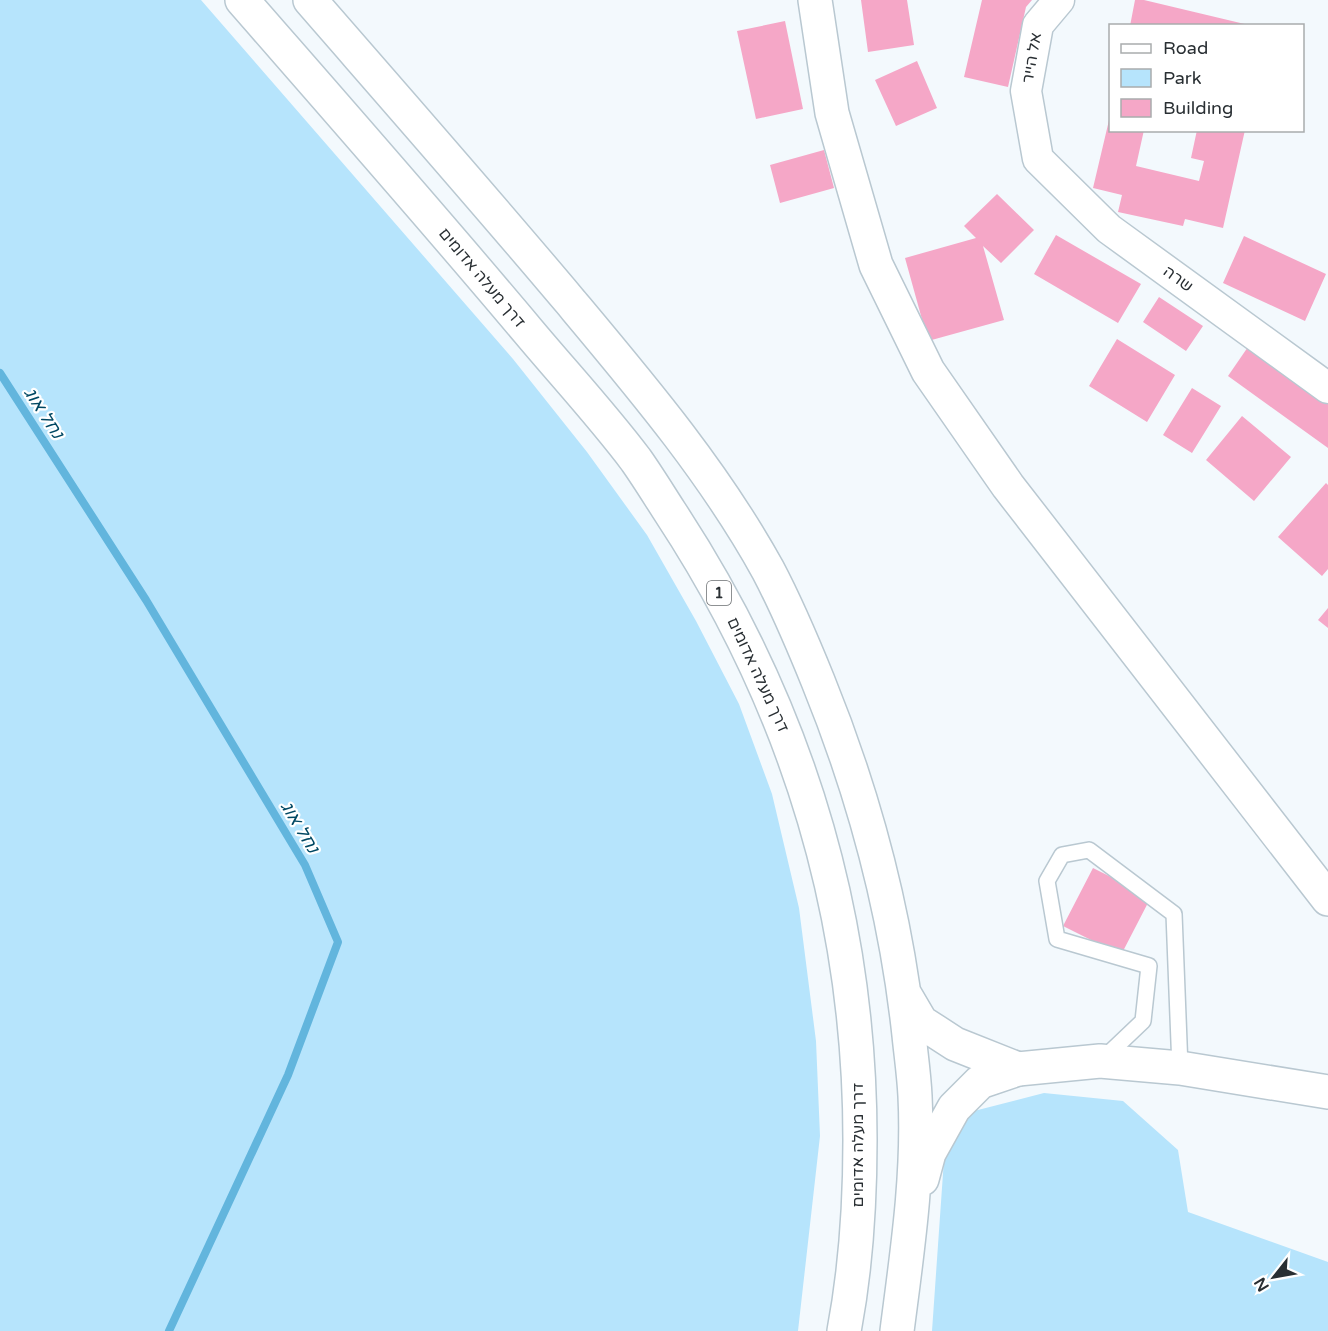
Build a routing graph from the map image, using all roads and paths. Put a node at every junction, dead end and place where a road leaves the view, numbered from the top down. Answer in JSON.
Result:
{"nodes":[{"id":1,"x":242,"y":0,"type":"edge"},
{"id":2,"x":310,"y":0,"type":"edge"},
{"id":3,"x":815,"y":0,"type":"edge"},
{"id":4,"x":1059,"y":0,"type":"edge"},
{"id":5,"x":1038,"y":159,"type":"joint"},
{"id":6,"x":1328,"y":388,"type":"edge"},
{"id":7,"x":1328,"y":899,"type":"edge"},
{"id":8,"x":904,"y":992,"type":"junction"},
{"id":9,"x":1100,"y":1061,"type":"junction"},
{"id":10,"x":1180,"y":1068,"type":"junction"},
{"id":11,"x":1018,"y":1069,"type":"junction"},
{"id":12,"x":1328,"y":1092,"type":"edge"},
{"id":13,"x":913,"y":1206,"type":"junction"},
{"id":14,"x":844,"y":1331,"type":"edge"},
{"id":15,"x":897,"y":1331,"type":"edge"}],
"edges":[{"from":1,"to":14,"type":"main road","name":"דרך מעלה אדומים","number":"1"},
{"from":2,"to":8,"type":"main road"},
{"from":3,"to":7,"type":"main road"},
{"from":4,"to":5,"type":"street","name":"אל הייר"},
{"from":5,"to":6,"type":"street","name":"שרה"},
{"from":8,"to":11,"type":"main road"},
{"from":8,"to":13,"type":"main road"},
{"from":9,"to":10,"type":"main road"},
{"from":9,"to":10,"type":"lane"},
{"from":9,"to":11,"type":"main road"},
{"from":10,"to":12,"type":"main road"},
{"from":11,"to":13,"type":"main road"},
{"from":13,"to":15,"type":"main road"}]}
